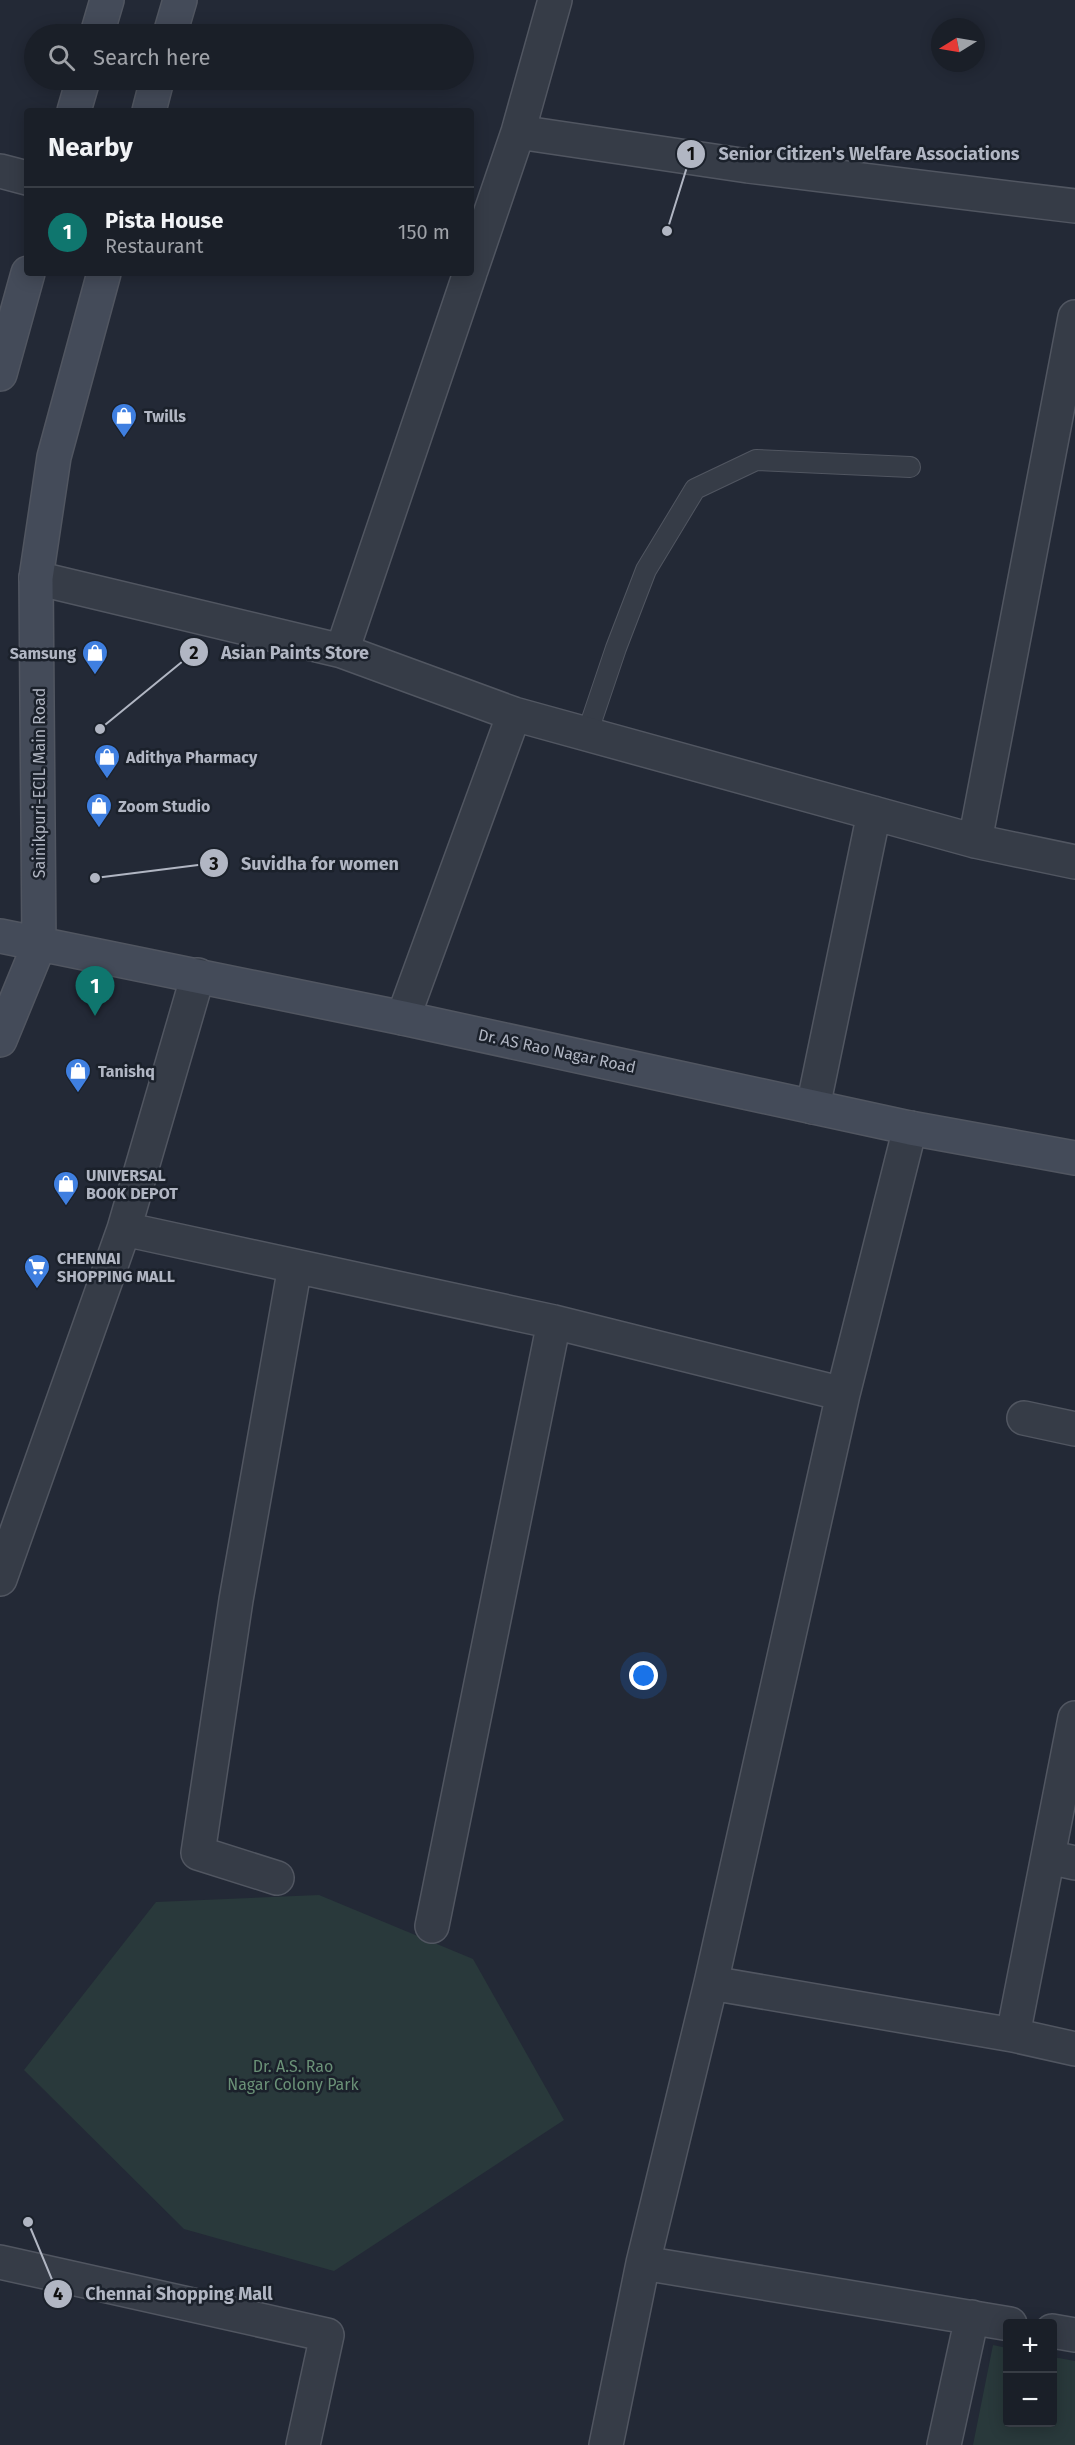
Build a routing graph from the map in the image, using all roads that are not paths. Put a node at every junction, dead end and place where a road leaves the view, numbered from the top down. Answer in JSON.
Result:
{"nodes":[{"id":1,"x":107,"y":0,"type":"edge"},
{"id":2,"x":180,"y":0,"type":"edge"},
{"id":3,"x":555,"y":0,"type":"edge"},
{"id":4,"x":100,"y":24,"type":"edge"},
{"id":5,"x":173,"y":24,"type":"edge"},
{"id":6,"x":80,"y":90,"type":"edge"},
{"id":7,"x":155,"y":90,"type":"edge"},
{"id":8,"x":75,"y":108,"type":"edge"},
{"id":9,"x":149,"y":108,"type":"edge"},
{"id":10,"x":518,"y":132,"type":"junction"},
{"id":11,"x":0,"y":171,"type":"edge"},
{"id":12,"x":24,"y":177,"type":"edge"},
{"id":13,"x":1075,"y":206,"type":"edge"},
{"id":14,"x":474,"y":263,"type":"edge"},
{"id":15,"x":27,"y":276,"type":"edge"},
{"id":16,"x":103,"y":276,"type":"edge"},
{"id":17,"x":470,"y":276,"type":"edge"},
{"id":18,"x":1075,"y":318,"type":"edge"},
{"id":19,"x":0,"y":374,"type":"edge"},
{"id":20,"x":910,"y":467,"type":"dead end"},
{"id":21,"x":36,"y":578,"type":"junction"},
{"id":22,"x":342,"y":651,"type":"junction"},
{"id":23,"x":514,"y":714,"type":"junction"},
{"id":24,"x":587,"y":734,"type":"junction"},
{"id":25,"x":874,"y":813,"type":"junction"},
{"id":26,"x":975,"y":841,"type":"junction"},
{"id":27,"x":1075,"y":862,"type":"edge"},
{"id":28,"x":0,"y":936,"type":"edge"},
{"id":29,"x":39,"y":945,"type":"junction"},
{"id":30,"x":198,"y":975,"type":"junction"},
{"id":31,"x":403,"y":1018,"type":"junction"},
{"id":32,"x":0,"y":1040,"type":"edge"},
{"id":33,"x":813,"y":1107,"type":"junction"},
{"id":34,"x":910,"y":1128,"type":"junction"},
{"id":35,"x":1075,"y":1158,"type":"edge"},
{"id":36,"x":124,"y":1228,"type":"junction"},
{"id":37,"x":296,"y":1266,"type":"junction"},
{"id":38,"x":554,"y":1322,"type":"junction"},
{"id":39,"x":843,"y":1394,"type":"junction"},
{"id":40,"x":1024,"y":1418,"type":"dead end"},
{"id":41,"x":1075,"y":1429,"type":"edge"},
{"id":42,"x":0,"y":1579,"type":"edge"},
{"id":43,"x":1075,"y":1718,"type":"edge"},
{"id":44,"x":1062,"y":1860,"type":"edge"},
{"id":45,"x":277,"y":1878,"type":"dead end"},
{"id":46,"x":432,"y":1926,"type":"dead end"},
{"id":47,"x":711,"y":1983,"type":"junction"},
{"id":48,"x":1013,"y":2036,"type":"junction"},
{"id":49,"x":1075,"y":2049,"type":"edge"},
{"id":50,"x":0,"y":2262,"type":"edge"},
{"id":51,"x":644,"y":2263,"type":"junction"},
{"id":52,"x":972,"y":2317,"type":"junction"},
{"id":53,"x":1003,"y":2323,"type":"edge"},
{"id":54,"x":1057,"y":2332,"type":"edge"},
{"id":55,"x":1075,"y":2335,"type":"edge"},
{"id":56,"x":303,"y":2445,"type":"edge"},
{"id":57,"x":606,"y":2445,"type":"edge"},
{"id":58,"x":944,"y":2445,"type":"edge"}],
"edges":[{"from":1,"to":4,"type":"street"},
{"from":2,"to":5,"type":"street"},
{"from":3,"to":10,"type":"street"},
{"from":6,"to":8,"type":"street"},
{"from":7,"to":9,"type":"street"},
{"from":10,"to":13,"type":"street"},
{"from":10,"to":14,"type":"street"},
{"from":11,"to":12,"type":"street"},
{"from":15,"to":19,"type":"street"},
{"from":16,"to":21,"type":"street","name":"Sainikpuri-ECIL Main Road"},
{"from":17,"to":22,"type":"street"},
{"from":18,"to":26,"type":"street"},
{"from":20,"to":24,"type":"lane"},
{"from":21,"to":22,"type":"street"},
{"from":21,"to":29,"type":"street","name":"Sainikpuri-ECIL Main Road"},
{"from":22,"to":23,"type":"street"},
{"from":23,"to":24,"type":"street"},
{"from":23,"to":31,"type":"street"},
{"from":24,"to":25,"type":"street"},
{"from":25,"to":26,"type":"street"},
{"from":25,"to":33,"type":"street"},
{"from":26,"to":27,"type":"street"},
{"from":28,"to":29,"type":"street","name":"Dr. AS Rao Nagar Road"},
{"from":29,"to":30,"type":"street","name":"Dr. AS Rao Nagar Road"},
{"from":29,"to":32,"type":"street","name":"Sainikpuri-ECIL Main Road"},
{"from":30,"to":31,"type":"street","name":"Dr. AS Rao Nagar Road"},
{"from":30,"to":36,"type":"street"},
{"from":31,"to":33,"type":"street","name":"Dr. AS Rao Nagar Road"},
{"from":33,"to":34,"type":"street","name":"Dr. AS Rao Nagar Road"},
{"from":34,"to":35,"type":"street","name":"Dr. AS Rao Nagar Road"},
{"from":34,"to":39,"type":"street"},
{"from":36,"to":37,"type":"street"},
{"from":36,"to":42,"type":"street"},
{"from":37,"to":38,"type":"street"},
{"from":37,"to":45,"type":"street"},
{"from":38,"to":39,"type":"street"},
{"from":38,"to":46,"type":"street"},
{"from":39,"to":47,"type":"street"},
{"from":40,"to":41,"type":"street"},
{"from":43,"to":44,"type":"street"},
{"from":44,"to":48,"type":"street"},
{"from":47,"to":48,"type":"street"},
{"from":47,"to":51,"type":"street"},
{"from":48,"to":49,"type":"street"},
{"from":50,"to":56,"type":"street"},
{"from":51,"to":52,"type":"street"},
{"from":51,"to":57,"type":"street"},
{"from":52,"to":53,"type":"street"},
{"from":52,"to":58,"type":"street"},
{"from":54,"to":55,"type":"street"}]}
